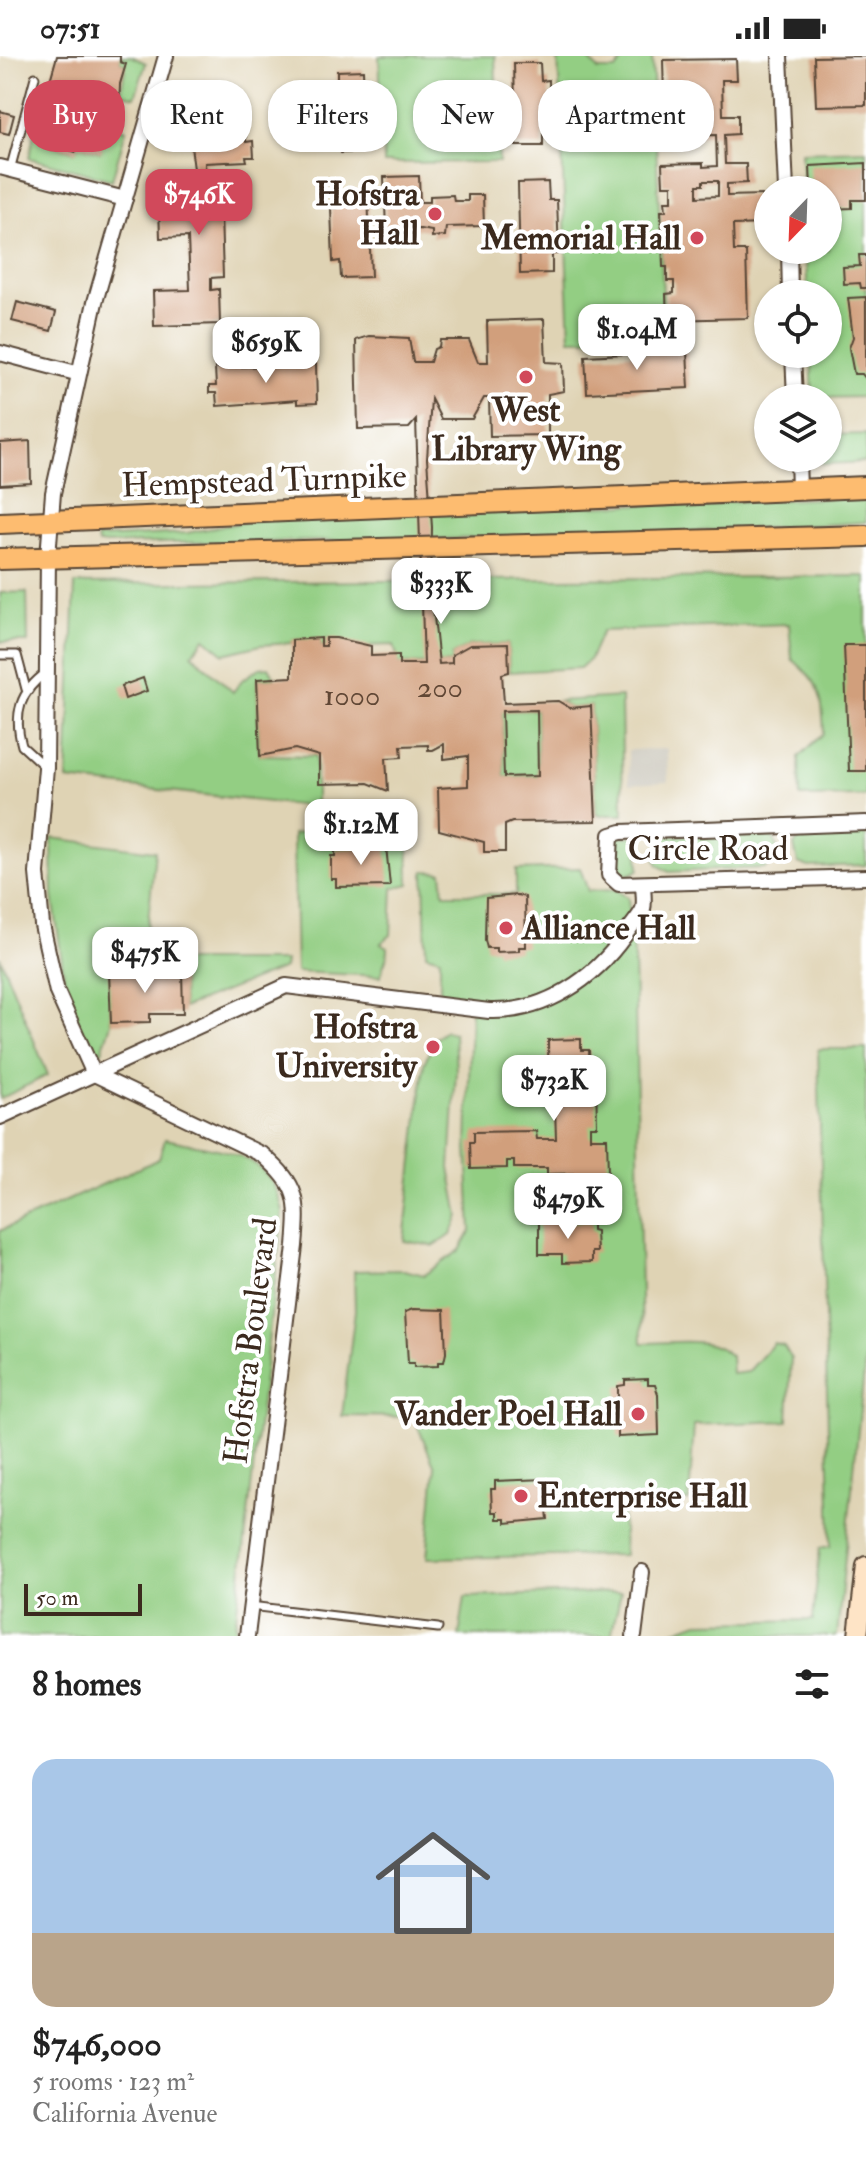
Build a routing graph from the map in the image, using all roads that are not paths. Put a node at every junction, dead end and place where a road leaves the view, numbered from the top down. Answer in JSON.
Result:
{"nodes":[{"id":1,"x":166,"y":56,"type":"edge"},
{"id":2,"x":780,"y":56,"type":"edge"},
{"id":3,"x":35,"y":77,"type":"dead end"},
{"id":4,"x":5,"y":168,"type":"edge"},
{"id":5,"x":785,"y":176,"type":"edge"},
{"id":6,"x":125,"y":199,"type":"junction"},
{"id":7,"x":0,"y":353,"type":"edge"},
{"id":8,"x":76,"y":373,"type":"junction"},
{"id":9,"x":798,"y":472,"type":"edge"},
{"id":10,"x":866,"y":487,"type":"edge"},
{"id":11,"x":799,"y":490,"type":"junction"},
{"id":12,"x":49,"y":522,"type":"junction"},
{"id":13,"x":0,"y":523,"type":"edge"},
{"id":14,"x":866,"y":536,"type":"edge"},
{"id":15,"x":48,"y":557,"type":"junction"},
{"id":16,"x":0,"y":559,"type":"edge"},
{"id":17,"x":0,"y":655,"type":"edge"},
{"id":18,"x":49,"y":671,"type":"junction"},
{"id":19,"x":26,"y":689,"type":"junction"},
{"id":20,"x":46,"y":768,"type":"junction"},
{"id":21,"x":866,"y":823,"type":"edge"},
{"id":22,"x":866,"y":877,"type":"edge"},
{"id":23,"x":643,"y":884,"type":"junction"},
{"id":24,"x":94,"y":1074,"type":"junction"},
{"id":25,"x":0,"y":1117,"type":"edge"},
{"id":26,"x":866,"y":1566,"type":"edge"},
{"id":27,"x":642,"y":1572,"type":"dead end"},
{"id":28,"x":250,"y":1606,"type":"junction"},
{"id":29,"x":438,"y":1628,"type":"dead end"},
{"id":30,"x":247,"y":1636,"type":"edge"},
{"id":31,"x":634,"y":1636,"type":"edge"},
{"id":32,"x":858,"y":1636,"type":"edge"}],
"edges":[{"from":1,"to":6,"type":"street"},
{"from":2,"to":5,"type":"street"},
{"from":3,"to":4,"type":"lane"},
{"from":4,"to":6,"type":"street"},
{"from":6,"to":8,"type":"street"},
{"from":7,"to":8,"type":"street"},
{"from":8,"to":12,"type":"street"},
{"from":9,"to":11,"type":"street"},
{"from":10,"to":11,"type":"main road","name":"Hempstead Turnpike"},
{"from":11,"to":12,"type":"main road","name":"Hempstead Turnpike"},
{"from":12,"to":13,"type":"main road","name":"Hempstead Turnpike"},
{"from":12,"to":15,"type":"street"},
{"from":14,"to":15,"type":"main road","name":"Hempstead Turnpike"},
{"from":15,"to":16,"type":"main road","name":"Hempstead Turnpike"},
{"from":15,"to":18,"type":"street"},
{"from":17,"to":19,"type":"lane"},
{"from":18,"to":19,"type":"lane"},
{"from":18,"to":20,"type":"street"},
{"from":19,"to":20,"type":"lane"},
{"from":20,"to":24,"type":"street"},
{"from":21,"to":23,"type":"street","name":"Circle Road"},
{"from":22,"to":23,"type":"street","name":"Circle Road"},
{"from":23,"to":24,"type":"street"},
{"from":24,"to":25,"type":"street"},
{"from":24,"to":28,"type":"street","name":"Hofstra Boulevard"},
{"from":26,"to":32,"type":"street"},
{"from":27,"to":31,"type":"street"},
{"from":28,"to":29,"type":"lane"},
{"from":28,"to":30,"type":"street","name":"Hofstra Boulevard"}]}
